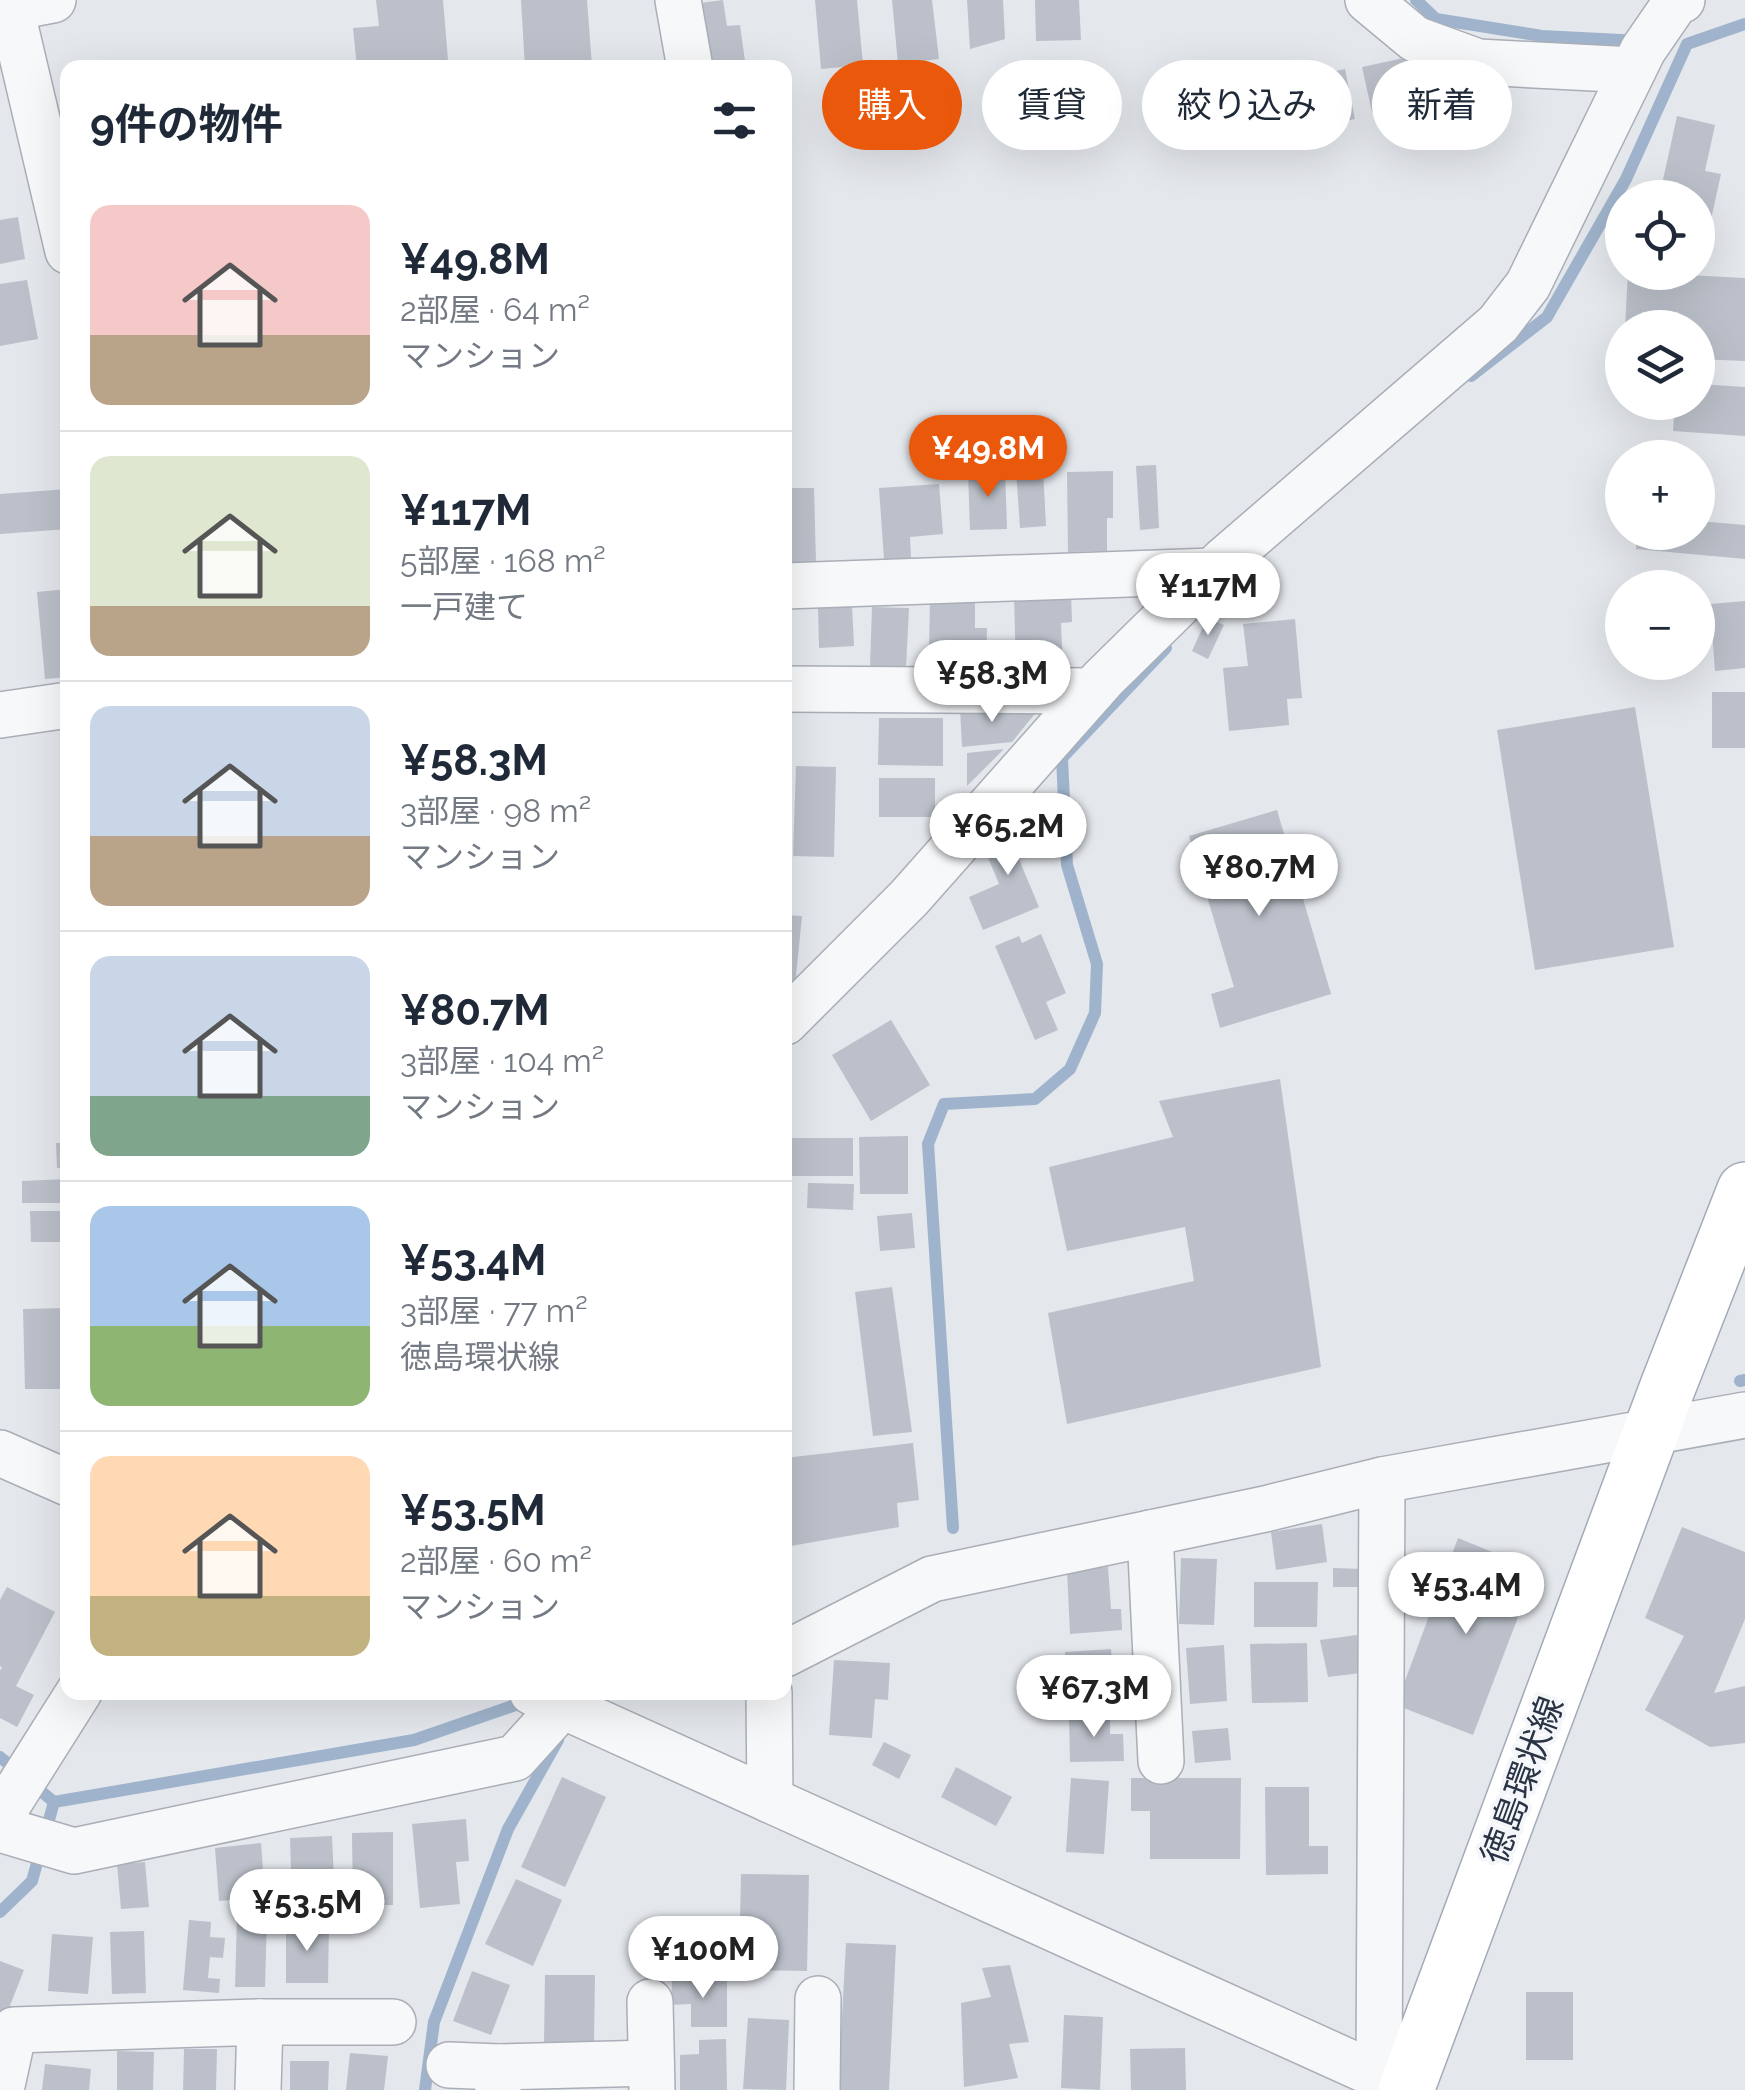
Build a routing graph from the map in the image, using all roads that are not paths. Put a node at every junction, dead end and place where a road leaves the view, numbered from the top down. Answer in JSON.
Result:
{"nodes":[{"id":1,"x":678,"y":0,"type":"edge"},
{"id":2,"x":1368,"y":0,"type":"edge"},
{"id":3,"x":1682,"y":0,"type":"edge"},
{"id":4,"x":21,"y":6,"type":"edge"},
{"id":5,"x":689,"y":60,"type":"edge"},
{"id":6,"x":1633,"y":70,"type":"junction"},
{"id":7,"x":60,"y":209,"type":"edge"},
{"id":8,"x":1213,"y":571,"type":"junction"},
{"id":9,"x":792,"y":586,"type":"edge"},
{"id":10,"x":792,"y":690,"type":"edge"},
{"id":11,"x":1092,"y":691,"type":"junction"},
{"id":12,"x":60,"y":706,"type":"edge"},
{"id":13,"x":0,"y":715,"type":"edge"},
{"id":14,"x":792,"y":1015,"type":"edge"},
{"id":15,"x":1745,"y":1190,"type":"edge"},
{"id":16,"x":1745,"y":1415,"type":"edge"},
{"id":17,"x":1652,"y":1432,"type":"junction"},
{"id":18,"x":0,"y":1452,"type":"edge"},
{"id":19,"x":60,"y":1478,"type":"edge"},
{"id":20,"x":1382,"y":1480,"type":"junction"},
{"id":21,"x":1150,"y":1533,"type":"junction"},
{"id":22,"x":792,"y":1650,"type":"edge"},
{"id":23,"x":74,"y":1700,"type":"edge"},
{"id":24,"x":546,"y":1700,"type":"edge"},
{"id":25,"x":549,"y":1700,"type":"edge"},
{"id":26,"x":769,"y":1700,"type":"edge"},
{"id":27,"x":1161,"y":1761,"type":"dead end"},
{"id":28,"x":770,"y":1800,"type":"junction"},
{"id":29,"x":0,"y":1817,"type":"edge"},
{"id":30,"x":0,"y":1829,"type":"edge"},
{"id":31,"x":818,"y":2000,"type":"dead end"},
{"id":32,"x":650,"y":2002,"type":"dead end"},
{"id":33,"x":260,"y":2022,"type":"junction"},
{"id":34,"x":393,"y":2022,"type":"dead end"},
{"id":35,"x":448,"y":2064,"type":"dead end"},
{"id":36,"x":652,"y":2076,"type":"edge"},
{"id":37,"x":498,"y":2078,"type":"edge"},
{"id":38,"x":1400,"y":2086,"type":"edge"},
{"id":39,"x":2,"y":2090,"type":"edge"},
{"id":40,"x":258,"y":2090,"type":"edge"},
{"id":41,"x":817,"y":2090,"type":"edge"}],
"edges":[{"from":1,"to":5,"type":"street"},
{"from":2,"to":6,"type":"street"},
{"from":3,"to":6,"type":"street"},
{"from":4,"to":7,"type":"street"},
{"from":6,"to":8,"type":"street"},
{"from":8,"to":9,"type":"street"},
{"from":8,"to":11,"type":"street"},
{"from":10,"to":11,"type":"street"},
{"from":11,"to":14,"type":"street"},
{"from":12,"to":13,"type":"street"},
{"from":15,"to":17,"type":"main road","name":"徳島環状線"},
{"from":16,"to":17,"type":"street"},
{"from":17,"to":20,"type":"street"},
{"from":17,"to":38,"type":"main road","name":"徳島環状線"},
{"from":18,"to":19,"type":"street"},
{"from":20,"to":21,"type":"street"},
{"from":20,"to":38,"type":"street"},
{"from":21,"to":22,"type":"street"},
{"from":21,"to":27,"type":"street"},
{"from":23,"to":29,"type":"street"},
{"from":24,"to":30,"type":"street"},
{"from":25,"to":28,"type":"street"},
{"from":26,"to":28,"type":"street"},
{"from":28,"to":38,"type":"street"},
{"from":31,"to":41,"type":"street"},
{"from":32,"to":36,"type":"street"},
{"from":33,"to":34,"type":"street"},
{"from":33,"to":39,"type":"street"},
{"from":33,"to":40,"type":"street"},
{"from":35,"to":37,"type":"street"},
{"from":36,"to":37,"type":"street"}]}
